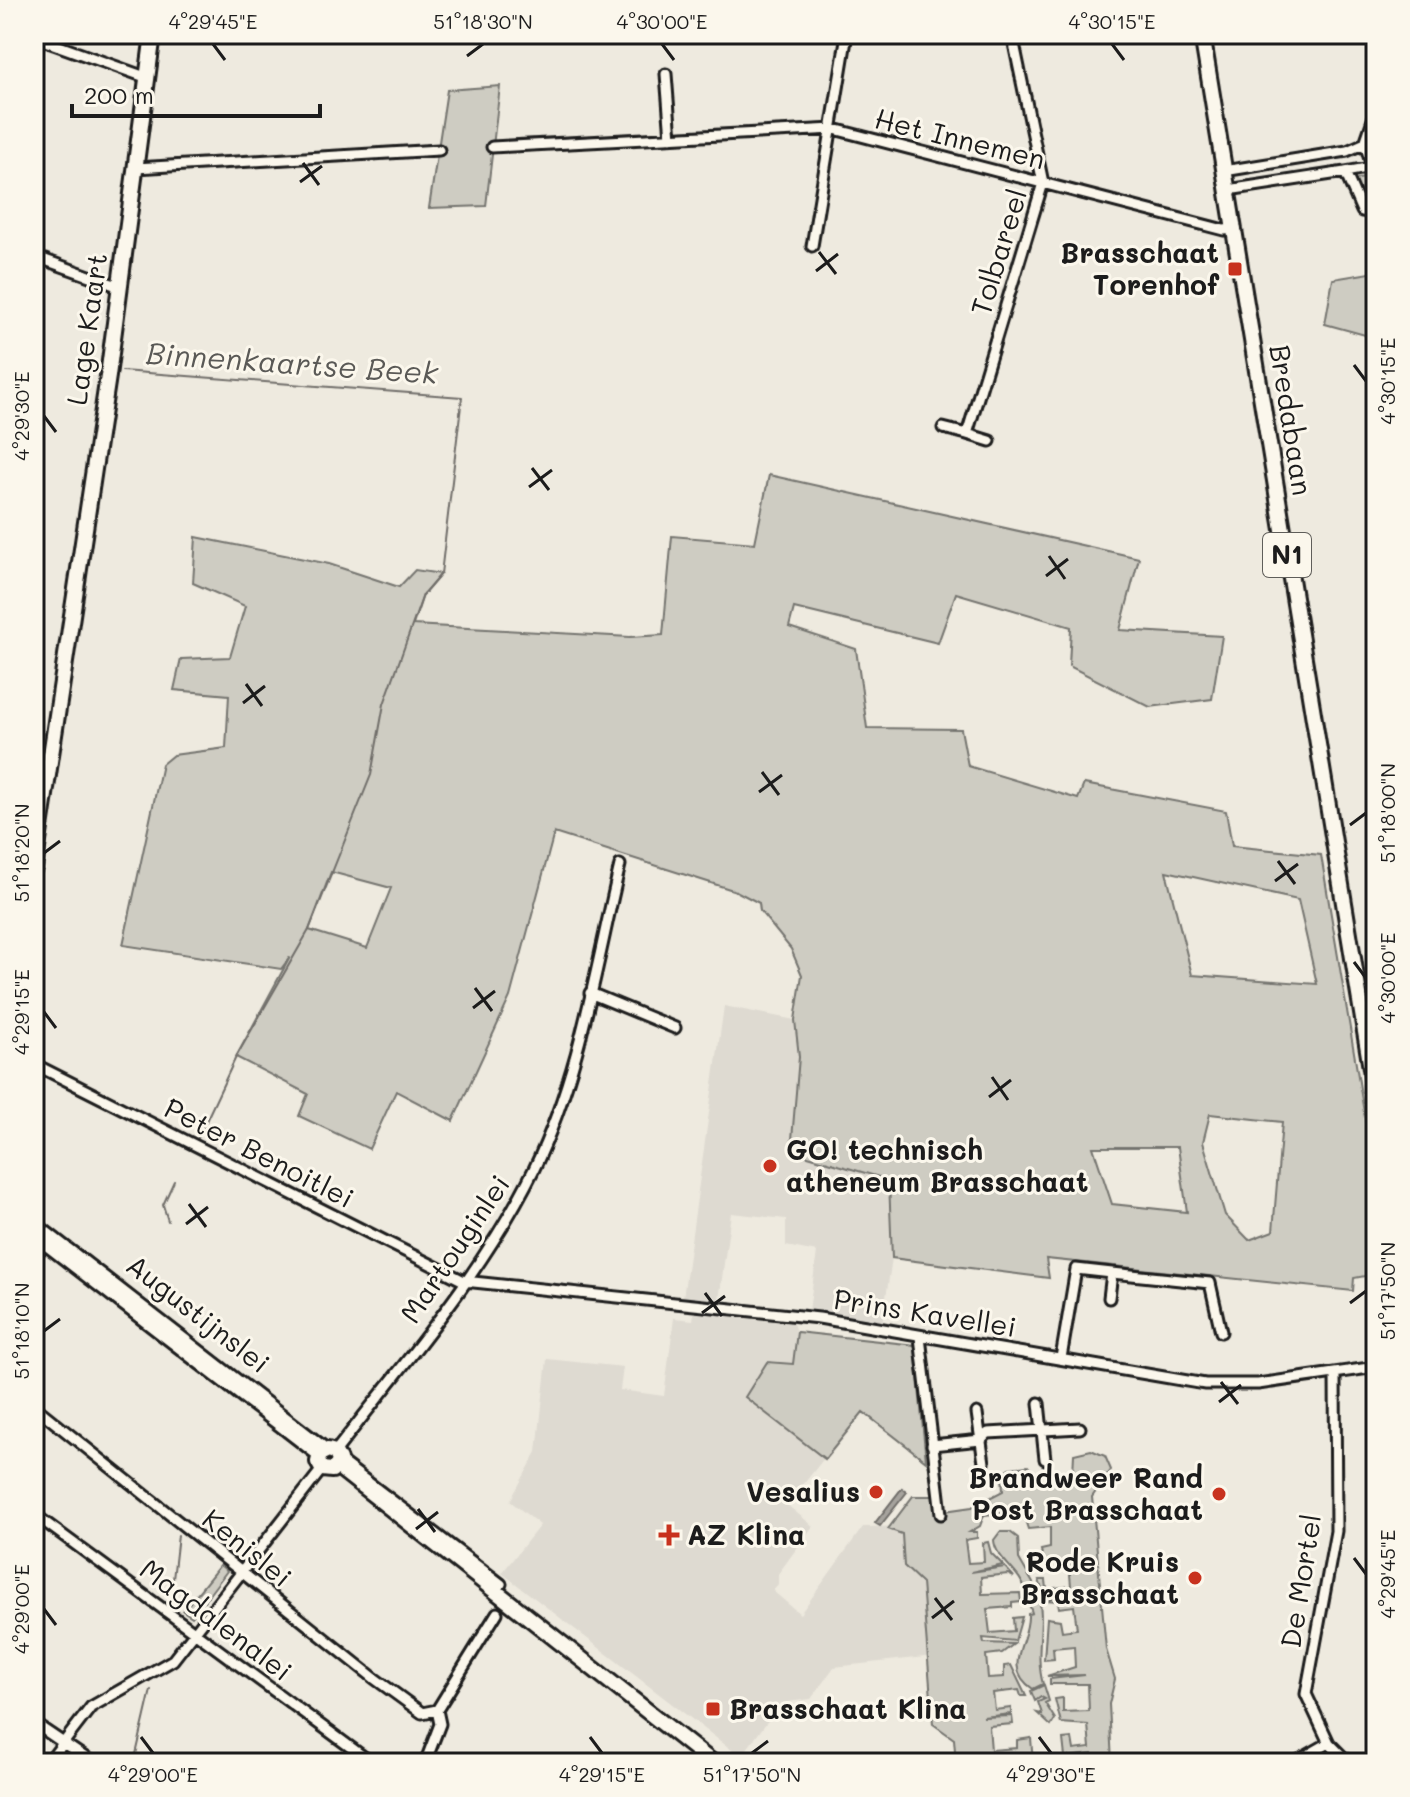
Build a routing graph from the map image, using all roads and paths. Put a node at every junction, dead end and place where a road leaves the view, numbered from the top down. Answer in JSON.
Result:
{"nodes":[{"id":1,"x":153,"y":34,"type":"edge"},
{"id":2,"x":847,"y":34,"type":"edge"},
{"id":3,"x":1012,"y":34,"type":"edge"},
{"id":4,"x":1202,"y":34,"type":"edge"},
{"id":5,"x":34,"y":37,"type":"edge"},
{"id":6,"x":666,"y":74,"type":"dead end"},
{"id":7,"x":148,"y":78,"type":"junction"},
{"id":8,"x":1376,"y":111,"type":"edge"},
{"id":9,"x":834,"y":129,"type":"junction"},
{"id":10,"x":671,"y":138,"type":"junction"},
{"id":11,"x":1365,"y":143,"type":"junction"},
{"id":12,"x":492,"y":147,"type":"dead end"},
{"id":13,"x":439,"y":150,"type":"dead end"},
{"id":14,"x":1372,"y":167,"type":"junction"},
{"id":15,"x":136,"y":168,"type":"junction"},
{"id":16,"x":1224,"y":171,"type":"junction"},
{"id":17,"x":1345,"y":172,"type":"junction"},
{"id":18,"x":1376,"y":180,"type":"edge"},
{"id":19,"x":1043,"y":183,"type":"junction"},
{"id":20,"x":1228,"y":190,"type":"junction"},
{"id":21,"x":1376,"y":213,"type":"edge"},
{"id":22,"x":1233,"y":229,"type":"junction"},
{"id":23,"x":812,"y":246,"type":"dead end"},
{"id":24,"x":34,"y":256,"type":"edge"},
{"id":25,"x":120,"y":287,"type":"junction"},
{"id":26,"x":943,"y":428,"type":"dead end"},
{"id":27,"x":967,"y":434,"type":"junction"},
{"id":28,"x":990,"y":441,"type":"dead end"},
{"id":29,"x":36,"y":852,"type":"edge"},
{"id":30,"x":620,"y":865,"type":"dead end"},
{"id":31,"x":34,"y":868,"type":"edge"},
{"id":32,"x":590,"y":993,"type":"junction"},
{"id":33,"x":675,"y":1028,"type":"dead end"},
{"id":34,"x":34,"y":1064,"type":"edge"},
{"id":35,"x":1376,"y":1099,"type":"edge"},
{"id":36,"x":34,"y":1222,"type":"edge"},
{"id":37,"x":40,"y":1238,"type":"edge"},
{"id":38,"x":34,"y":1257,"type":"edge"},
{"id":39,"x":1112,"y":1273,"type":"junction"},
{"id":40,"x":464,"y":1281,"type":"junction"},
{"id":41,"x":1109,"y":1298,"type":"dead end"},
{"id":42,"x":1221,"y":1332,"type":"dead end"},
{"id":43,"x":920,"y":1337,"type":"junction"},
{"id":44,"x":1061,"y":1358,"type":"junction"},
{"id":45,"x":1376,"y":1367,"type":"edge"},
{"id":46,"x":1335,"y":1373,"type":"junction"},
{"id":47,"x":1039,"y":1403,"type":"dead end"},
{"id":48,"x":34,"y":1406,"type":"edge"},
{"id":49,"x":977,"y":1413,"type":"dead end"},
{"id":50,"x":1080,"y":1428,"type":"dead end"},
{"id":51,"x":1042,"y":1430,"type":"junction"},
{"id":52,"x":981,"y":1440,"type":"junction"},
{"id":53,"x":932,"y":1445,"type":"junction"},
{"id":54,"x":330,"y":1458,"type":"junction"},
{"id":55,"x":1045,"y":1459,"type":"dead end"},
{"id":56,"x":984,"y":1463,"type":"dead end"},
{"id":57,"x":34,"y":1514,"type":"edge"},
{"id":58,"x":941,"y":1514,"type":"dead end"},
{"id":59,"x":242,"y":1572,"type":"junction"},
{"id":60,"x":497,"y":1613,"type":"dead end"},
{"id":61,"x":195,"y":1632,"type":"junction"},
{"id":62,"x":553,"y":1636,"type":"junction"},
{"id":63,"x":437,"y":1710,"type":"junction"},
{"id":64,"x":34,"y":1723,"type":"edge"},
{"id":65,"x":62,"y":1743,"type":"junction"},
{"id":66,"x":1329,"y":1743,"type":"junction"},
{"id":67,"x":48,"y":1763,"type":"edge"},
{"id":68,"x":93,"y":1763,"type":"edge"},
{"id":69,"x":372,"y":1763,"type":"edge"},
{"id":70,"x":425,"y":1763,"type":"edge"},
{"id":71,"x":713,"y":1763,"type":"edge"},
{"id":72,"x":725,"y":1763,"type":"edge"},
{"id":73,"x":1294,"y":1763,"type":"edge"},
{"id":74,"x":1349,"y":1763,"type":"edge"}],
"edges":[{"from":1,"to":7,"type":"street","name":"Lage Kaart"},
{"from":2,"to":9,"type":"street"},
{"from":3,"to":19,"type":"street","name":"Tolbareel"},
{"from":4,"to":16,"type":"street","name":"Bredabaan","number":"N1"},
{"from":5,"to":7,"type":"street"},
{"from":6,"to":10,"type":"street"},
{"from":7,"to":15,"type":"street","name":"Lage Kaart"},
{"from":8,"to":11,"type":"street"},
{"from":9,"to":10,"type":"street","name":"Het Innemen"},
{"from":9,"to":19,"type":"street","name":"Het Innemen"},
{"from":9,"to":23,"type":"street"},
{"from":10,"to":12,"type":"street","name":"Het Innemen"},
{"from":11,"to":14,"type":"street"},
{"from":11,"to":16,"type":"street"},
{"from":13,"to":15,"type":"street"},
{"from":14,"to":17,"type":"street"},
{"from":14,"to":18,"type":"street"},
{"from":15,"to":25,"type":"street","name":"Lage Kaart"},
{"from":16,"to":20,"type":"street","name":"Bredabaan","number":"N1"},
{"from":17,"to":20,"type":"street"},
{"from":17,"to":21,"type":"street"},
{"from":19,"to":22,"type":"street","name":"Het Innemen"},
{"from":19,"to":27,"type":"street","name":"Tolbareel"},
{"from":20,"to":22,"type":"street","name":"Bredabaan","number":"N1"},
{"from":22,"to":35,"type":"street","name":"Bredabaan","number":"N1"},
{"from":24,"to":25,"type":"street"},
{"from":25,"to":29,"type":"street","name":"Lage Kaart"},
{"from":26,"to":27,"type":"street"},
{"from":27,"to":28,"type":"street"},
{"from":29,"to":31,"type":"street","name":"Lage Kaart"},
{"from":30,"to":32,"type":"street","name":"Martouginlei"},
{"from":32,"to":33,"type":"street"},
{"from":32,"to":40,"type":"street","name":"Martouginlei"},
{"from":34,"to":40,"type":"street","name":"Peter Benoitlei"},
{"from":36,"to":54,"type":"street","name":"Augustijnslei"},
{"from":37,"to":38,"type":"street"},
{"from":37,"to":54,"type":"street","name":"Augustijnslei"},
{"from":39,"to":41,"type":"street"},
{"from":39,"to":42,"type":"street"},
{"from":39,"to":44,"type":"street"},
{"from":40,"to":43,"type":"street","name":"Prins Kavellei"},
{"from":40,"to":54,"type":"street","name":"Martouginlei"},
{"from":43,"to":44,"type":"street","name":"Prins Kavellei"},
{"from":43,"to":53,"type":"street"},
{"from":44,"to":46,"type":"street","name":"Prins Kavellei"},
{"from":45,"to":46,"type":"street","name":"Prins Kavellei"},
{"from":46,"to":66,"type":"street","name":"De Mortel"},
{"from":47,"to":51,"type":"street"},
{"from":48,"to":59,"type":"street","name":"Kenislei"},
{"from":49,"to":52,"type":"street"},
{"from":50,"to":51,"type":"street"},
{"from":51,"to":52,"type":"street"},
{"from":51,"to":55,"type":"street"},
{"from":52,"to":53,"type":"street"},
{"from":52,"to":56,"type":"street"},
{"from":53,"to":58,"type":"street"},
{"from":54,"to":59,"type":"street","name":"Martouginlei"},
{"from":54,"to":62,"type":"street","name":"Augustijnslei"},
{"from":57,"to":61,"type":"street","name":"Magdalenalei"},
{"from":59,"to":61,"type":"street","name":"Martouginlei"},
{"from":59,"to":63,"type":"street","name":"Kenislei"},
{"from":60,"to":63,"type":"street"},
{"from":61,"to":65,"type":"street","name":"Martouginlei"},
{"from":61,"to":69,"type":"street","name":"Magdalenalei"},
{"from":62,"to":71,"type":"street","name":"Augustijnslei"},
{"from":62,"to":72,"type":"street","name":"Augustijnslei"},
{"from":63,"to":70,"type":"street"},
{"from":64,"to":65,"type":"street"},
{"from":65,"to":67,"type":"street","name":"Martouginlei"},
{"from":65,"to":68,"type":"street"},
{"from":66,"to":73,"type":"street"},
{"from":66,"to":74,"type":"street","name":"De Mortel"}]}
